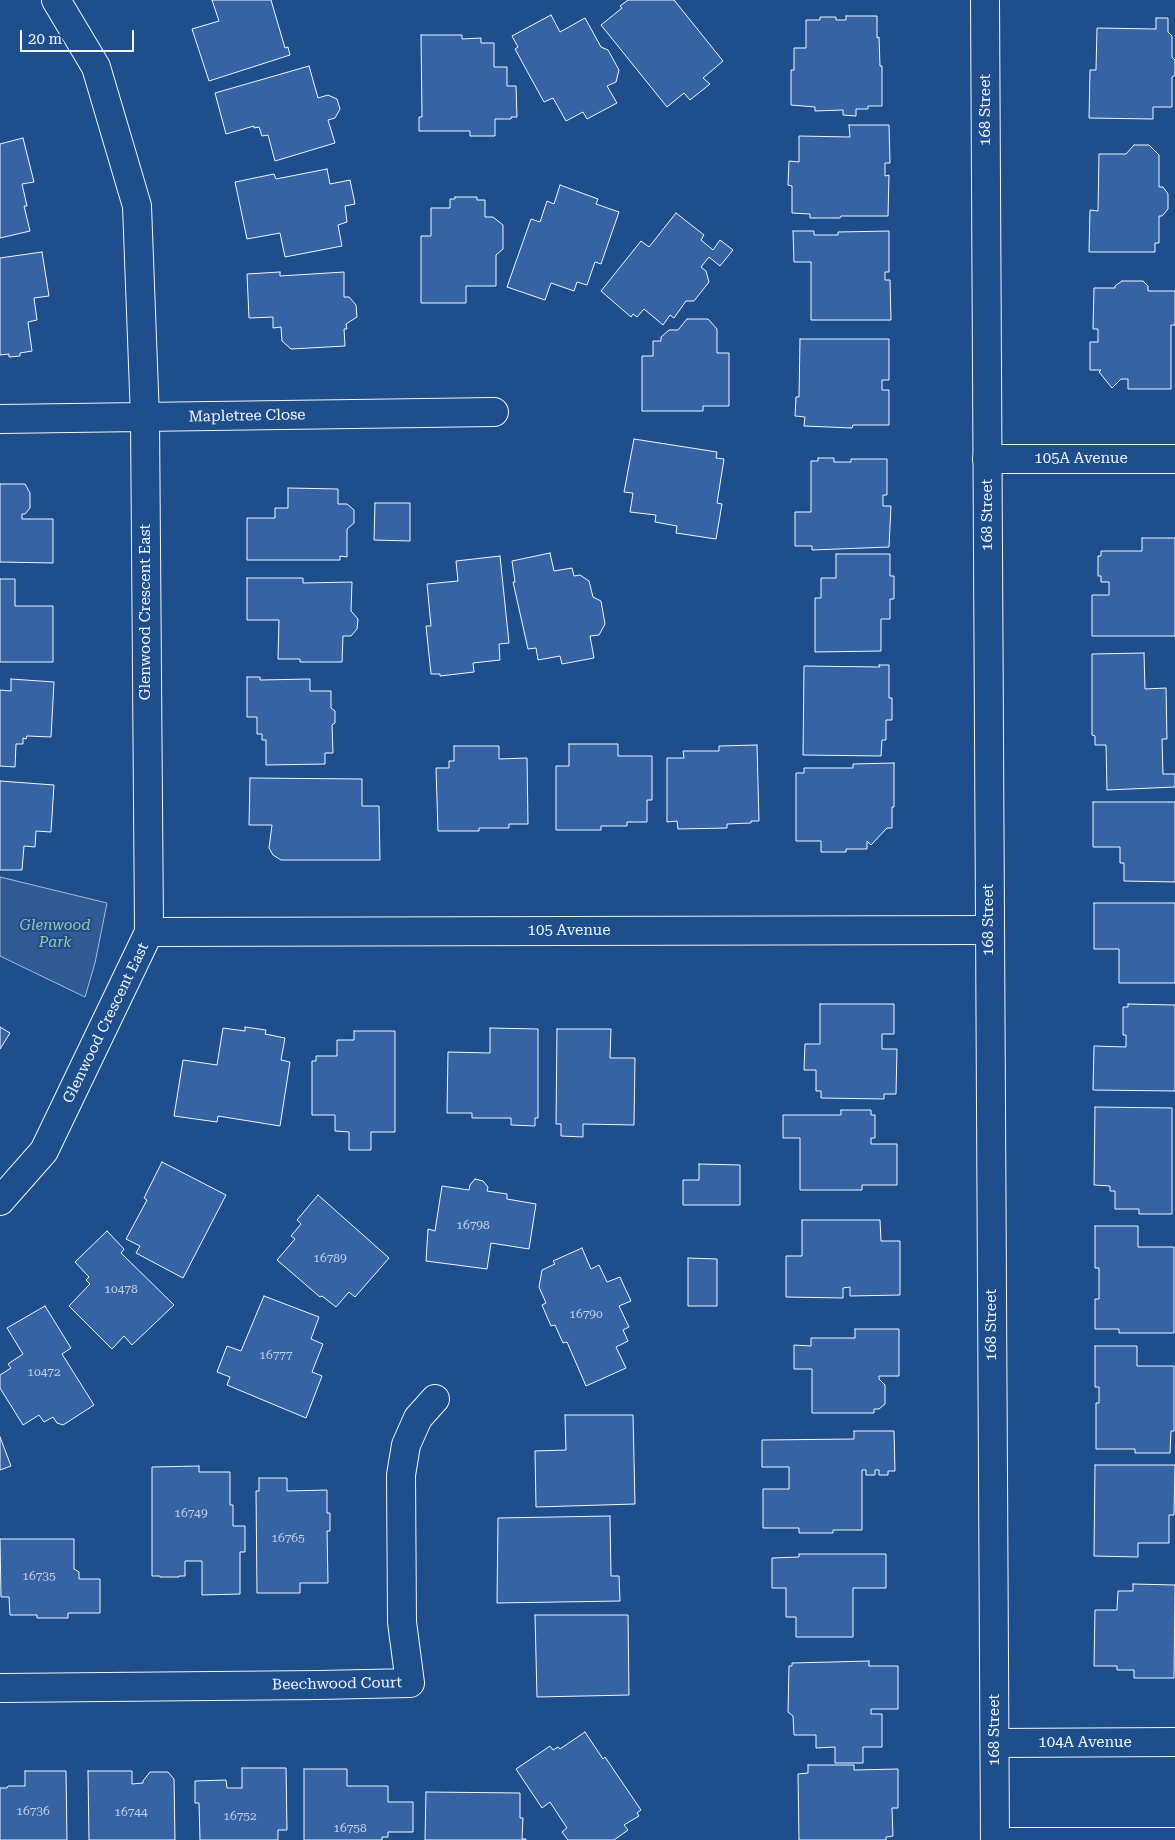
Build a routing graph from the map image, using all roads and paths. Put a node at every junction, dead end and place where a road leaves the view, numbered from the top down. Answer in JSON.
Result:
{"nodes":[{"id":1,"x":56,"y":0,"type":"edge"},
{"id":2,"x":985,"y":0,"type":"edge"},
{"id":3,"x":494,"y":412,"type":"dead end"},
{"id":4,"x":145,"y":418,"type":"junction"},
{"id":5,"x":0,"y":419,"type":"edge"},
{"id":6,"x":987,"y":458,"type":"junction"},
{"id":7,"x":1175,"y":459,"type":"edge"},
{"id":8,"x":990,"y":930,"type":"junction"},
{"id":9,"x":149,"y":932,"type":"junction"},
{"id":10,"x":0,"y":1201,"type":"edge"},
{"id":11,"x":435,"y":1399,"type":"dead end"},
{"id":12,"x":0,"y":1688,"type":"edge"},
{"id":13,"x":1175,"y":1742,"type":"edge"},
{"id":14,"x":996,"y":1743,"type":"junction"},
{"id":15,"x":1175,"y":1837,"type":"edge"},
{"id":16,"x":995,"y":1839,"type":"edge"}],
"edges":[{"from":1,"to":4,"type":"street","name":"Glenwood Crescent East"},
{"from":2,"to":6,"type":"street","name":"168 Street"},
{"from":3,"to":4,"type":"street","name":"Mapletree Close"},
{"from":4,"to":5,"type":"street","name":"Mapletree Close"},
{"from":4,"to":9,"type":"street","name":"Glenwood Crescent East"},
{"from":6,"to":7,"type":"street","name":"105A Avenue"},
{"from":6,"to":8,"type":"street","name":"168 Street"},
{"from":8,"to":9,"type":"street","name":"105 Avenue"},
{"from":8,"to":14,"type":"street","name":"168 Street"},
{"from":9,"to":10,"type":"street","name":"Glenwood Crescent East"},
{"from":11,"to":12,"type":"street","name":"Beechwood Court"},
{"from":13,"to":14,"type":"street","name":"104A Avenue"},
{"from":14,"to":16,"type":"street","name":"168 Street"},
{"from":15,"to":16,"type":"lane"}]}
